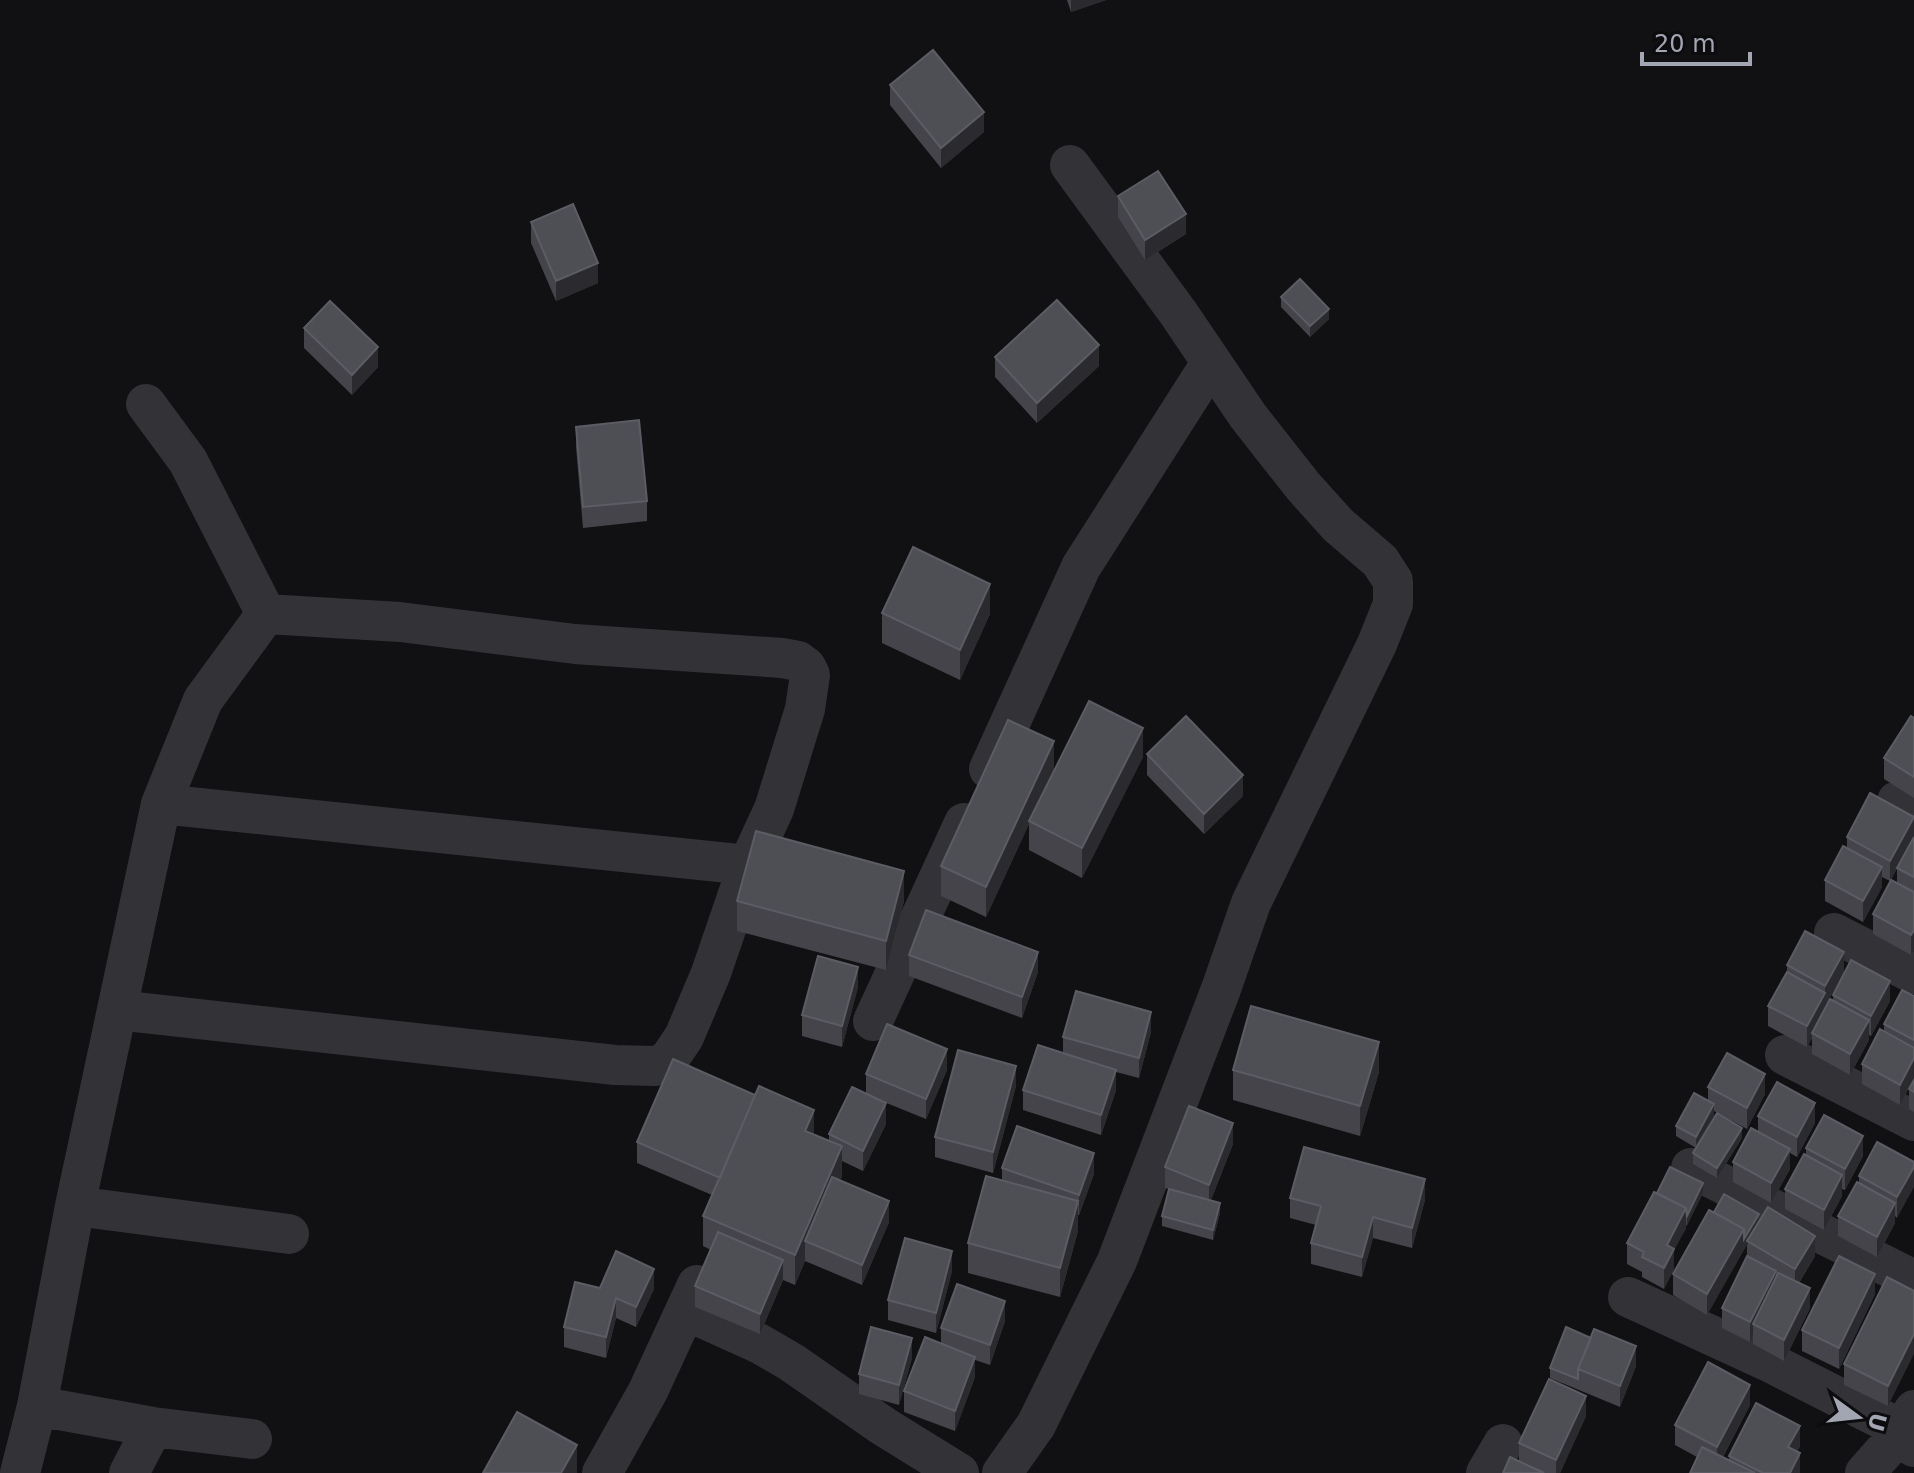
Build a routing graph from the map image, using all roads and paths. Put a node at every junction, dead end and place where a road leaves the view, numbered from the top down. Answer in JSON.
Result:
{"nodes":[{"id":1,"x":1070,"y":165,"type":"dead end"},
{"id":2,"x":1211,"y":363,"type":"junction"},
{"id":3,"x":146,"y":404,"type":"dead end"},
{"id":4,"x":266,"y":614,"type":"junction"},
{"id":5,"x":161,"y":804,"type":"junction"},
{"id":6,"x":748,"y":865,"type":"junction"},
{"id":7,"x":1834,"y":933,"type":"dead end"},
{"id":8,"x":1914,"y":974,"type":"edge"},
{"id":9,"x":117,"y":1010,"type":"junction"},
{"id":10,"x":873,"y":1021,"type":"dead end"},
{"id":11,"x":1785,"y":1055,"type":"dead end"},
{"id":12,"x":1914,"y":1121,"type":"edge"},
{"id":13,"x":1691,"y":1168,"type":"dead end"},
{"id":14,"x":75,"y":1206,"type":"junction"},
{"id":15,"x":289,"y":1234,"type":"dead end"},
{"id":16,"x":702,"y":1274,"type":"edge"},
{"id":17,"x":1914,"y":1280,"type":"edge"},
{"id":18,"x":1628,"y":1297,"type":"dead end"},
{"id":19,"x":687,"y":1311,"type":"junction"},
{"id":20,"x":37,"y":1406,"type":"junction"},
{"id":21,"x":153,"y":1427,"type":"junction"},
{"id":22,"x":1910,"y":1429,"type":"edge"},
{"id":23,"x":252,"y":1439,"type":"dead end"},
{"id":24,"x":20,"y":1473,"type":"edge"},
{"id":25,"x":129,"y":1473,"type":"edge"},
{"id":26,"x":602,"y":1473,"type":"edge"},
{"id":27,"x":959,"y":1473,"type":"edge"},
{"id":28,"x":1002,"y":1473,"type":"edge"},
{"id":29,"x":1865,"y":1473,"type":"edge"}],
"edges":[{"from":1,"to":2,"type":"street"},
{"from":2,"to":10,"type":"street"},
{"from":2,"to":28,"type":"street"},
{"from":3,"to":4,"type":"street"},
{"from":4,"to":5,"type":"street"},
{"from":4,"to":6,"type":"street"},
{"from":5,"to":6,"type":"street"},
{"from":5,"to":9,"type":"street"},
{"from":6,"to":9,"type":"street"},
{"from":7,"to":8,"type":"street"},
{"from":9,"to":14,"type":"street"},
{"from":11,"to":12,"type":"street"},
{"from":13,"to":17,"type":"street"},
{"from":14,"to":15,"type":"street"},
{"from":14,"to":20,"type":"street"},
{"from":16,"to":19,"type":"street"},
{"from":18,"to":22,"type":"street"},
{"from":19,"to":26,"type":"street"},
{"from":19,"to":27,"type":"street"},
{"from":20,"to":21,"type":"street"},
{"from":20,"to":24,"type":"street"},
{"from":21,"to":23,"type":"street"},
{"from":21,"to":25,"type":"street"},
{"from":22,"to":29,"type":"street"}]}
